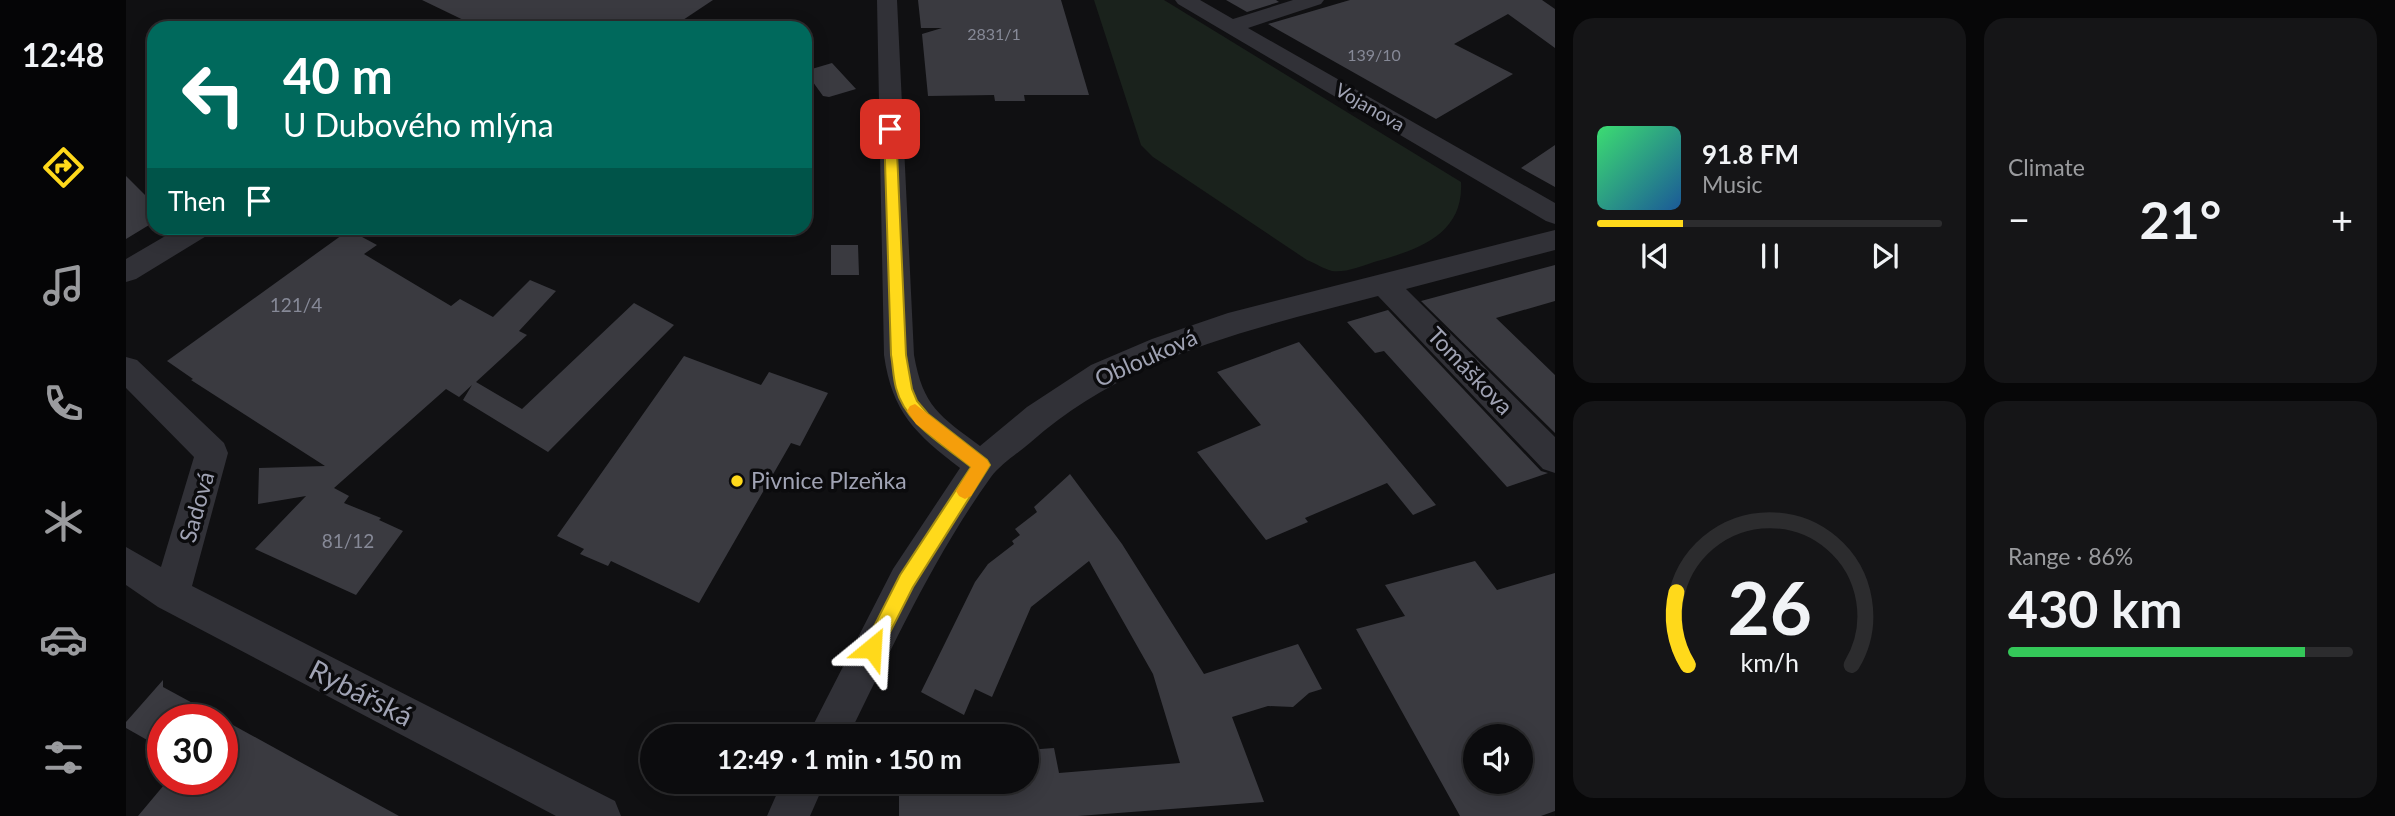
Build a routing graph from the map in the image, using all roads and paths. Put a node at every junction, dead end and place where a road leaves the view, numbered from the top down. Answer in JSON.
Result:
{"nodes":[{"id":1,"x":887,"y":0,"type":"edge"},
{"id":2,"x":1185,"y":0,"type":"edge"},
{"id":3,"x":1314,"y":0,"type":"edge"},
{"id":4,"x":1231,"y":26,"type":"junction"},
{"id":5,"x":1555,"y":215,"type":"edge"},
{"id":6,"x":187,"y":235,"type":"edge"},
{"id":7,"x":1555,"y":240,"type":"edge"},
{"id":8,"x":126,"y":272,"type":"edge"},
{"id":9,"x":1384,"y":284,"type":"junction"},
{"id":10,"x":126,"y":369,"type":"edge"},
{"id":11,"x":1555,"y":459,"type":"edge"},
{"id":12,"x":981,"y":465,"type":"junction"},
{"id":13,"x":126,"y":564,"type":"edge"},
{"id":14,"x":172,"y":595,"type":"junction"},
{"id":15,"x":834,"y":724,"type":"edge"},
{"id":16,"x":798,"y":794,"type":"edge"},
{"id":17,"x":600,"y":816,"type":"edge"},
{"id":18,"x":788,"y":816,"type":"edge"}],
"edges":[{"from":1,"to":12,"type":"street"},
{"from":2,"to":4,"type":"street","name":"Vojanova"},
{"from":3,"to":4,"type":"street"},
{"from":4,"to":5,"type":"street","name":"Vojanova"},
{"from":6,"to":8,"type":"street"},
{"from":7,"to":9,"type":"street","name":"Oblouková"},
{"from":9,"to":11,"type":"street","name":"Tomáškova"},
{"from":9,"to":12,"type":"street","name":"Oblouková"},
{"from":10,"to":14,"type":"street","name":"Sadová"},
{"from":12,"to":15,"type":"street","name":"Oblouková"},
{"from":13,"to":14,"type":"street","name":"Rybářská"},
{"from":14,"to":17,"type":"street","name":"Rybářská"},
{"from":16,"to":18,"type":"street"}]}
